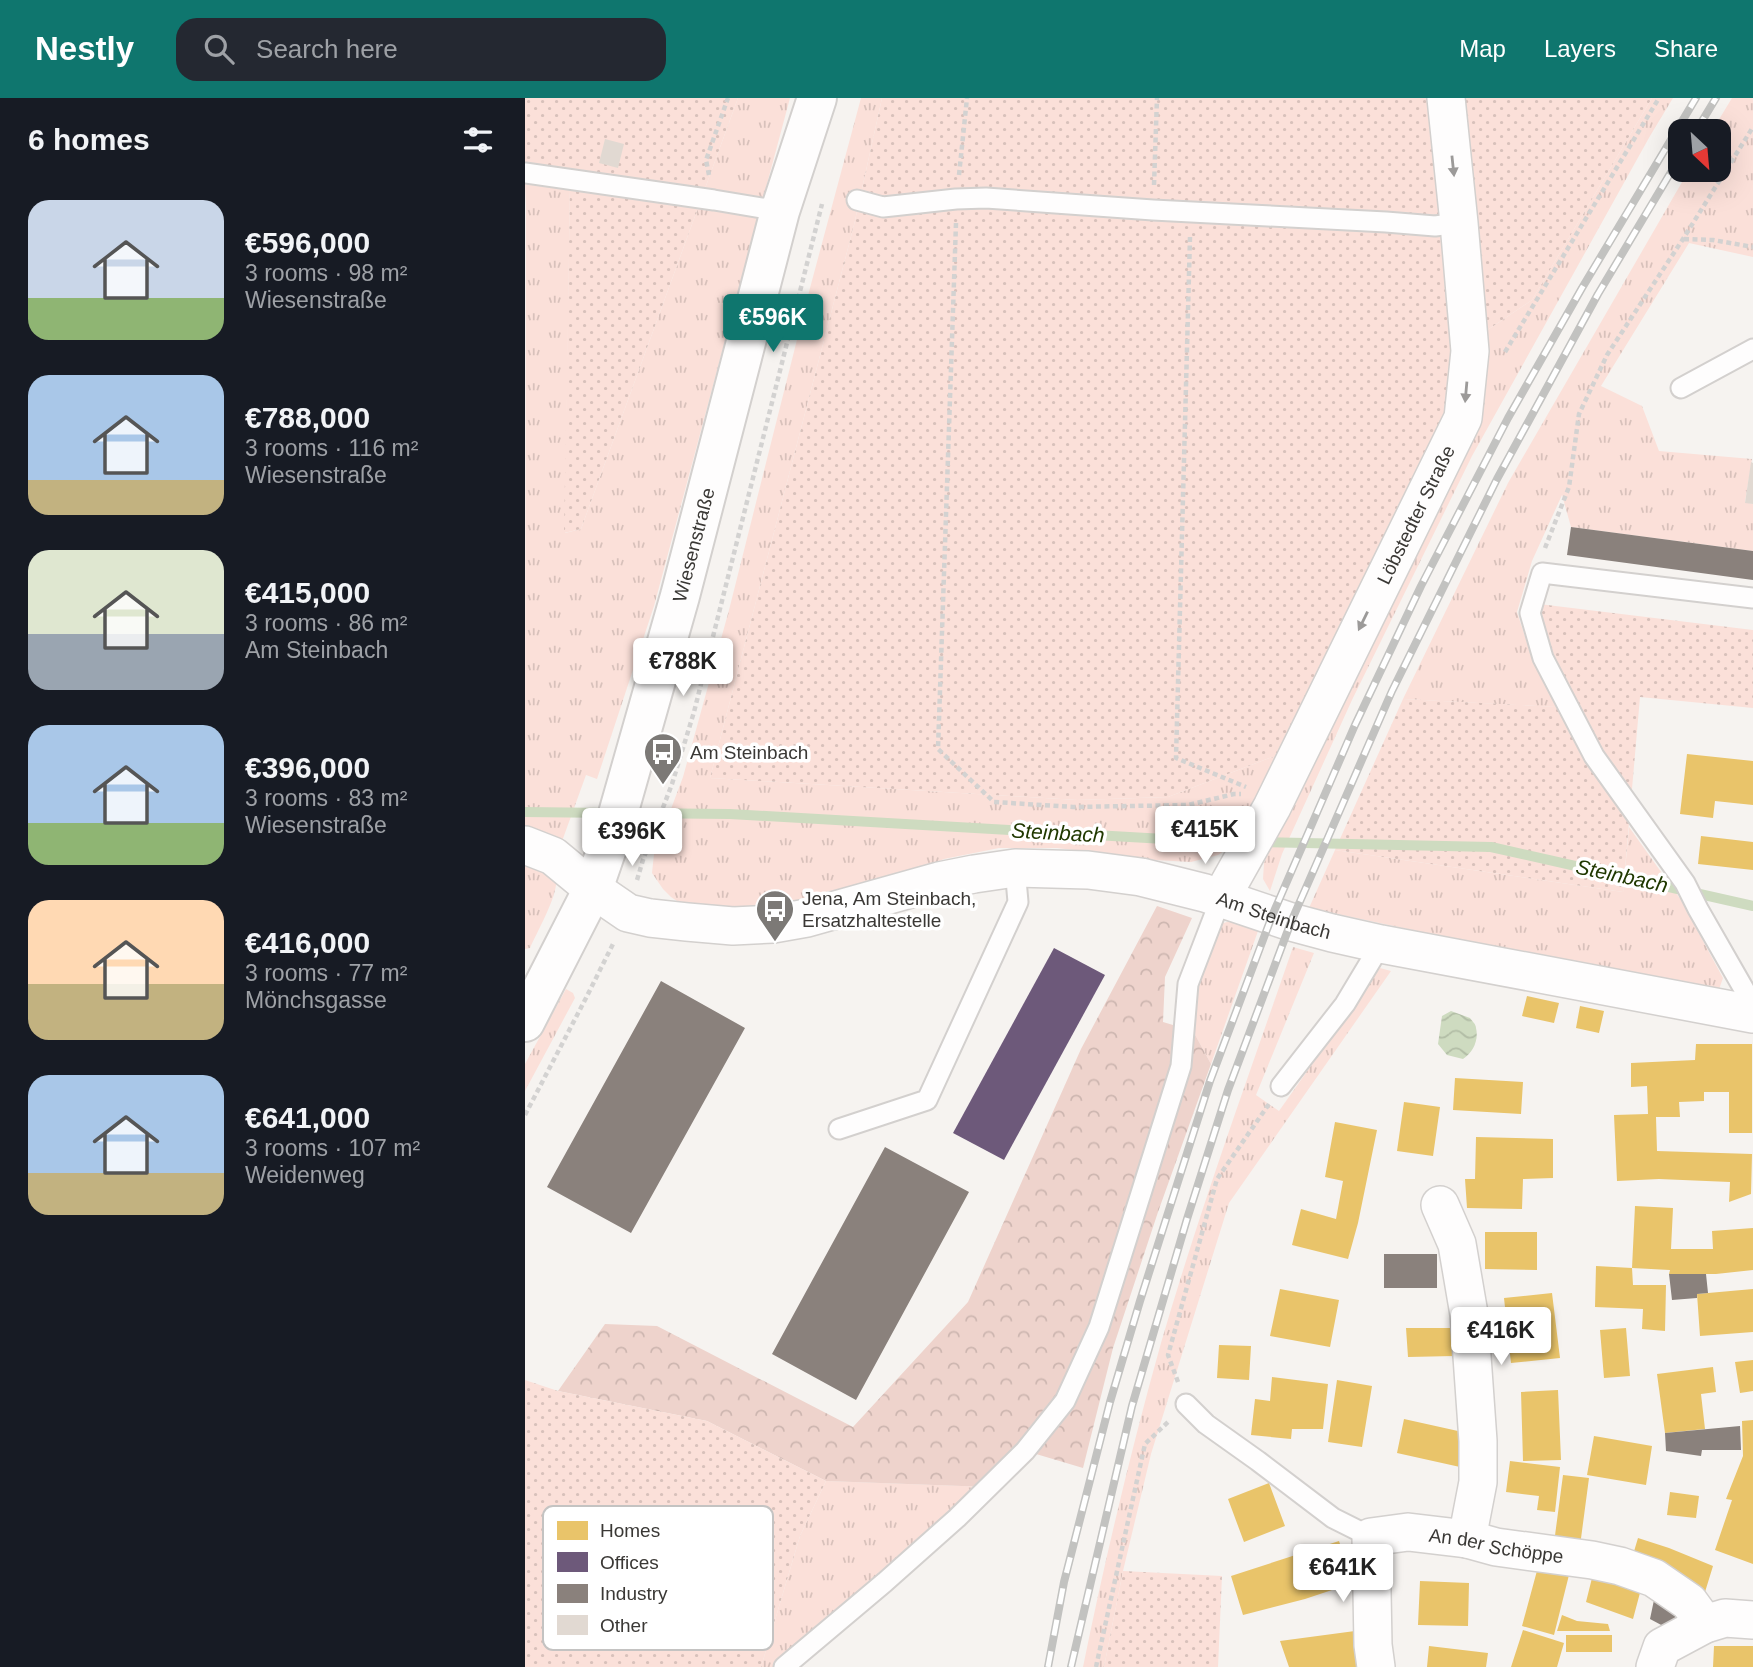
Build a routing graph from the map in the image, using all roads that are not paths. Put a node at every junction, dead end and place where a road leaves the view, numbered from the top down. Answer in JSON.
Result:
{"nodes":[{"id":1,"x":817,"y":98,"type":"edge"},
{"id":2,"x":1446,"y":98,"type":"edge"},
{"id":3,"x":525,"y":173,"type":"edge"},
{"id":4,"x":857,"y":200,"type":"dead end"},
{"id":5,"x":780,"y":211,"type":"junction"},
{"id":6,"x":1459,"y":223,"type":"junction"},
{"id":7,"x":1753,"y":349,"type":"edge"},
{"id":8,"x":1681,"y":388,"type":"dead end"},
{"id":9,"x":1753,"y":598,"type":"edge"},
{"id":10,"x":525,"y":845,"type":"edge"},
{"id":11,"x":1015,"y":868,"type":"junction"},
{"id":12,"x":593,"y":889,"type":"junction"},
{"id":13,"x":1221,"y":898,"type":"junction"},
{"id":14,"x":1381,"y":944,"type":"junction"},
{"id":15,"x":1753,"y":1005,"type":"edge"},
{"id":16,"x":1753,"y":1014,"type":"edge"},
{"id":17,"x":525,"y":1022,"type":"edge"},
{"id":18,"x":1281,"y":1086,"type":"road end"},
{"id":19,"x":839,"y":1129,"type":"dead end"},
{"id":20,"x":1440,"y":1205,"type":"dead end"},
{"id":21,"x":1186,"y":1404,"type":"road end"},
{"id":22,"x":1371,"y":1537,"type":"junction"},
{"id":23,"x":1467,"y":1539,"type":"junction"},
{"id":24,"x":1753,"y":1592,"type":"edge"},
{"id":25,"x":1728,"y":1620,"type":"edge"},
{"id":26,"x":784,"y":1667,"type":"edge"},
{"id":27,"x":1376,"y":1667,"type":"edge"},
{"id":28,"x":1655,"y":1667,"type":"edge"}],
"edges":[{"from":1,"to":5,"type":"street","name":"Wiesenstraße"},
{"from":2,"to":6,"type":"street","name":"Löbstedter Straße","one_way":true},
{"from":3,"to":5,"type":"lane"},
{"from":4,"to":6,"type":"lane"},
{"from":5,"to":12,"type":"street","name":"Wiesenstraße"},
{"from":6,"to":13,"type":"street","name":"Löbstedter Straße","one_way":true},
{"from":7,"to":8,"type":"lane"},
{"from":9,"to":15,"type":"lane"},
{"from":10,"to":12,"type":"street","name":"Am Steinbach"},
{"from":11,"to":12,"type":"street","name":"Am Steinbach"},
{"from":11,"to":13,"type":"street","name":"Am Steinbach"},
{"from":11,"to":19,"type":"lane"},
{"from":12,"to":17,"type":"street","name":"Wiesenstraße"},
{"from":13,"to":14,"type":"street","name":"Am Steinbach"},
{"from":13,"to":26,"type":"lane"},
{"from":14,"to":16,"type":"street","name":"Am Steinbach"},
{"from":14,"to":18,"type":"lane"},
{"from":20,"to":23,"type":"street"},
{"from":21,"to":22,"type":"lane"},
{"from":22,"to":23,"type":"street","name":"An der Schöppe"},
{"from":22,"to":27,"type":"street"},
{"from":23,"to":25,"type":"street","name":"An der Schöppe"},
{"from":24,"to":25,"type":"street"},
{"from":25,"to":28,"type":"street"}]}
